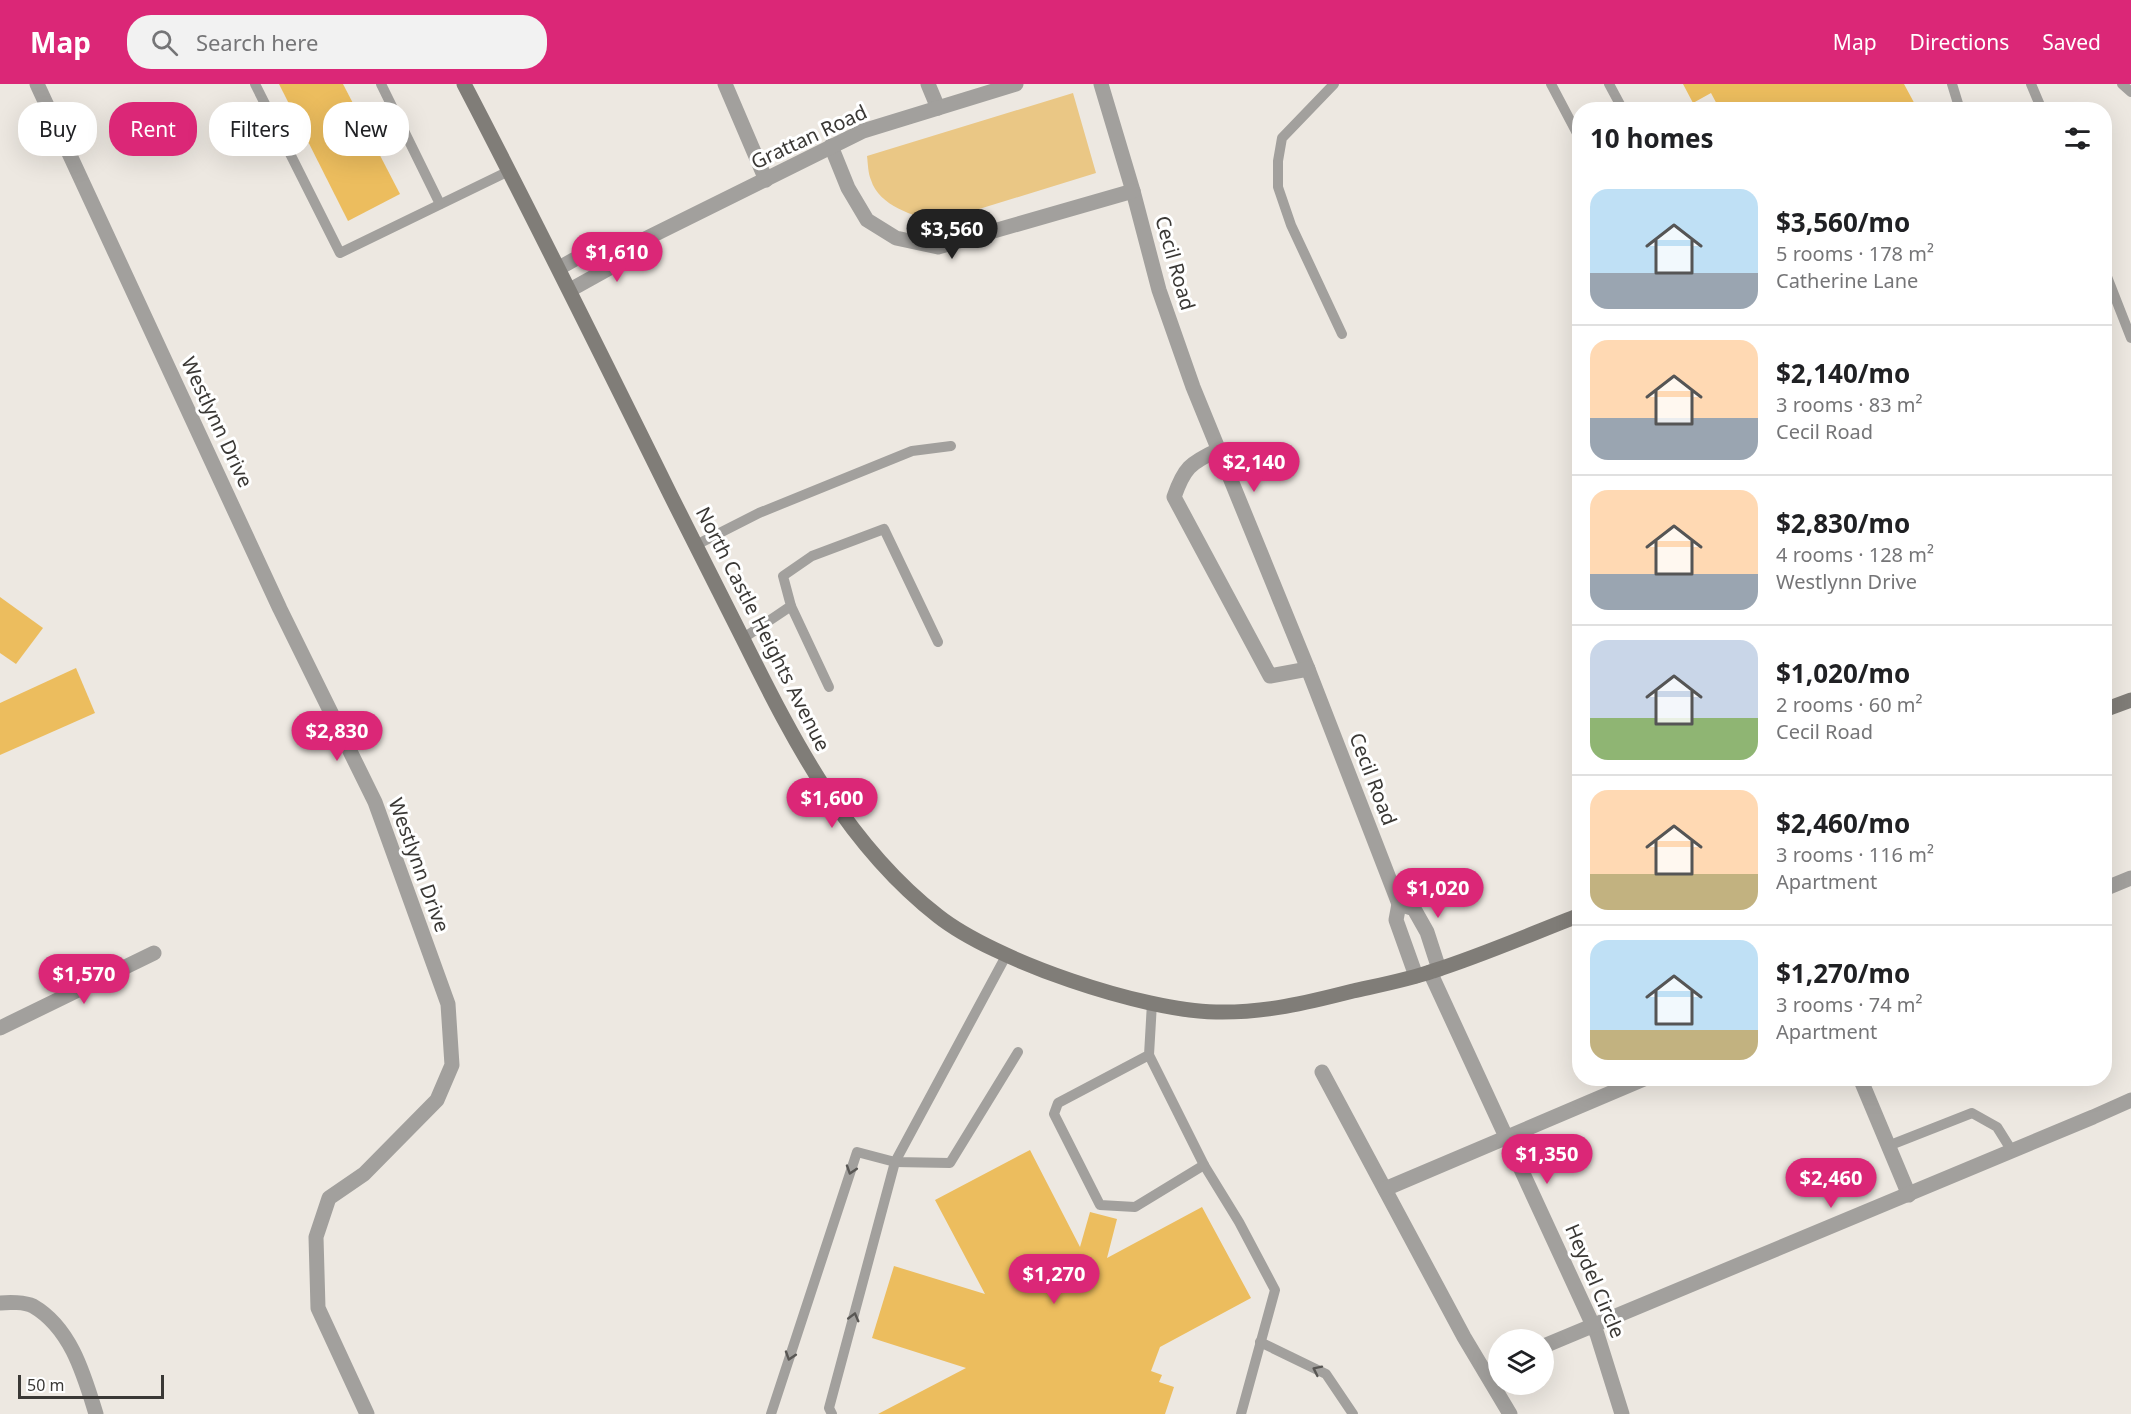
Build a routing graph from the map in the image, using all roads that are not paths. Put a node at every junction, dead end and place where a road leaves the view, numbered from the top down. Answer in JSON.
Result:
{"nodes":[{"id":1,"x":37,"y":84,"type":"edge"},
{"id":2,"x":255,"y":84,"type":"edge"},
{"id":3,"x":381,"y":84,"type":"edge"},
{"id":4,"x":464,"y":84,"type":"edge"},
{"id":5,"x":724,"y":84,"type":"edge"},
{"id":6,"x":928,"y":84,"type":"edge"},
{"id":7,"x":1016,"y":84,"type":"edge"},
{"id":8,"x":1101,"y":84,"type":"edge"},
{"id":9,"x":1335,"y":84,"type":"edge"},
{"id":10,"x":1551,"y":84,"type":"edge"},
{"id":11,"x":1609,"y":84,"type":"edge"},
{"id":12,"x":1952,"y":84,"type":"edge"},
{"id":13,"x":2031,"y":84,"type":"edge"},
{"id":14,"x":2122,"y":84,"type":"edge"},
{"id":15,"x":2131,"y":92,"type":"edge"},
{"id":16,"x":1619,"y":102,"type":"edge"},
{"id":17,"x":1958,"y":102,"type":"edge"},
{"id":18,"x":2039,"y":102,"type":"edge"},
{"id":19,"x":938,"y":108,"type":"junction"},
{"id":20,"x":1572,"y":124,"type":"edge"},
{"id":21,"x":831,"y":146,"type":"junction"},
{"id":22,"x":509,"y":171,"type":"junction"},
{"id":23,"x":766,"y":180,"type":"junction"},
{"id":24,"x":1133,"y":191,"type":"junction"},
{"id":25,"x":441,"y":204,"type":"junction"},
{"id":26,"x":627,"y":248,"type":"junction"},
{"id":27,"x":559,"y":268,"type":"junction"},
{"id":28,"x":2112,"y":289,"type":"edge"},
{"id":29,"x":570,"y":290,"type":"junction"},
{"id":30,"x":1342,"y":334,"type":"dead end"},
{"id":31,"x":2131,"y":338,"type":"edge"},
{"id":32,"x":951,"y":446,"type":"dead end"},
{"id":33,"x":1218,"y":450,"type":"junction"},
{"id":34,"x":696,"y":545,"type":"junction"},
{"id":35,"x":791,"y":606,"type":"junction"},
{"id":36,"x":742,"y":639,"type":"junction"},
{"id":37,"x":938,"y":642,"type":"dead end"},
{"id":38,"x":1308,"y":669,"type":"junction"},
{"id":39,"x":829,"y":687,"type":"dead end"},
{"id":40,"x":2131,"y":700,"type":"edge"},
{"id":41,"x":2112,"y":707,"type":"edge"},
{"id":42,"x":2131,"y":878,"type":"edge"},
{"id":43,"x":2112,"y":886,"type":"edge"},
{"id":44,"x":1399,"y":904,"type":"junction"},
{"id":45,"x":1572,"y":918,"type":"edge"},
{"id":46,"x":154,"y":953,"type":"dead end"},
{"id":47,"x":1007,"y":954,"type":"junction"},
{"id":48,"x":1428,"y":972,"type":"junction"},
{"id":49,"x":1152,"y":1003,"type":"junction"},
{"id":50,"x":0,"y":1028,"type":"edge"},
{"id":51,"x":1018,"y":1052,"type":"dead end"},
{"id":52,"x":1149,"y":1055,"type":"junction"},
{"id":53,"x":1322,"y":1072,"type":"dead end"},
{"id":54,"x":1627,"y":1086,"type":"edge"},
{"id":55,"x":1863,"y":1086,"type":"edge"},
{"id":56,"x":2131,"y":1100,"type":"edge"},
{"id":57,"x":1507,"y":1136,"type":"junction"},
{"id":58,"x":1888,"y":1146,"type":"junction"},
{"id":59,"x":2012,"y":1151,"type":"junction"},
{"id":60,"x":895,"y":1162,"type":"junction"},
{"id":61,"x":1204,"y":1165,"type":"junction"},
{"id":62,"x":1385,"y":1189,"type":"junction"},
{"id":63,"x":1909,"y":1195,"type":"junction"},
{"id":64,"x":0,"y":1304,"type":"edge"},
{"id":65,"x":1594,"y":1326,"type":"junction"},
{"id":66,"x":1260,"y":1342,"type":"junction"},
{"id":67,"x":1554,"y":1342,"type":"edge"},
{"id":68,"x":1488,"y":1368,"type":"edge"},
{"id":69,"x":1484,"y":1370,"type":"junction"},
{"id":70,"x":96,"y":1414,"type":"edge"},
{"id":71,"x":367,"y":1414,"type":"edge"},
{"id":72,"x":771,"y":1414,"type":"edge"},
{"id":73,"x":832,"y":1414,"type":"edge"},
{"id":74,"x":1241,"y":1414,"type":"edge"},
{"id":75,"x":1353,"y":1414,"type":"edge"},
{"id":76,"x":1510,"y":1414,"type":"edge"},
{"id":77,"x":1622,"y":1414,"type":"edge"}],
"edges":[{"from":1,"to":71,"type":"street","name":"Westlynn Drive"},
{"from":2,"to":25,"type":"lane"},
{"from":3,"to":25,"type":"lane"},
{"from":4,"to":22,"type":"street","name":"North Castle Heights Avenue"},
{"from":5,"to":23,"type":"street"},
{"from":6,"to":19,"type":"street"},
{"from":7,"to":19,"type":"street","name":"Grattan Road"},
{"from":8,"to":24,"type":"street","name":"Cecil Road"},
{"from":9,"to":30,"type":"lane"},
{"from":10,"to":20,"type":"lane"},
{"from":11,"to":16,"type":"lane"},
{"from":12,"to":17,"type":"lane"},
{"from":13,"to":18,"type":"lane"},
{"from":14,"to":15,"type":"lane"},
{"from":19,"to":21,"type":"street","name":"Grattan Road"},
{"from":21,"to":23,"type":"street","name":"Grattan Road"},
{"from":21,"to":24,"type":"street"},
{"from":22,"to":25,"type":"lane"},
{"from":22,"to":27,"type":"street","name":"North Castle Heights Avenue"},
{"from":23,"to":26,"type":"street","name":"Grattan Road"},
{"from":24,"to":33,"type":"street","name":"Cecil Road"},
{"from":26,"to":27,"type":"street"},
{"from":26,"to":29,"type":"street"},
{"from":27,"to":29,"type":"street","name":"North Castle Heights Avenue"},
{"from":28,"to":31,"type":"lane"},
{"from":29,"to":34,"type":"street","name":"North Castle Heights Avenue"},
{"from":32,"to":34,"type":"lane"},
{"from":33,"to":38,"type":"street","name":"Cecil Road"},
{"from":33,"to":38,"type":"street"},
{"from":34,"to":36,"type":"street","name":"North Castle Heights Avenue"},
{"from":35,"to":36,"type":"lane"},
{"from":35,"to":37,"type":"lane"},
{"from":35,"to":39,"type":"lane"},
{"from":36,"to":47,"type":"street","name":"North Castle Heights Avenue"},
{"from":38,"to":44,"type":"street","name":"Cecil Road"},
{"from":40,"to":41,"type":"street"},
{"from":42,"to":43,"type":"street"},
{"from":44,"to":48,"type":"street"},
{"from":44,"to":48,"type":"street"},
{"from":45,"to":48,"type":"street","name":"North Castle Heights Avenue"},
{"from":46,"to":50,"type":"street"},
{"from":47,"to":49,"type":"street","name":"North Castle Heights Avenue"},
{"from":47,"to":60,"type":"lane"},
{"from":48,"to":49,"type":"street","name":"North Castle Heights Avenue"},
{"from":48,"to":57,"type":"street","name":"Heydel Circle"},
{"from":49,"to":52,"type":"lane"},
{"from":51,"to":60,"type":"lane"},
{"from":52,"to":61,"type":"lane"},
{"from":52,"to":61,"type":"lane"},
{"from":53,"to":62,"type":"street"},
{"from":54,"to":57,"type":"street"},
{"from":55,"to":58,"type":"street"},
{"from":56,"to":59,"type":"street"},
{"from":57,"to":62,"type":"street"},
{"from":57,"to":65,"type":"street","name":"Heydel Circle"},
{"from":58,"to":59,"type":"lane"},
{"from":58,"to":63,"type":"street"},
{"from":59,"to":63,"type":"street"},
{"from":60,"to":72,"type":"lane","one_way":true},
{"from":73,"to":60,"type":"lane","one_way":true},
{"from":61,"to":66,"type":"lane"},
{"from":62,"to":69,"type":"street"},
{"from":63,"to":65,"type":"street"},
{"from":64,"to":70,"type":"street"},
{"from":65,"to":67,"type":"street"},
{"from":65,"to":77,"type":"street","name":"Heydel Circle"},
{"from":66,"to":74,"type":"lane"},
{"from":75,"to":66,"type":"lane","one_way":true},
{"from":68,"to":69,"type":"street"},
{"from":69,"to":76,"type":"street"}]}
